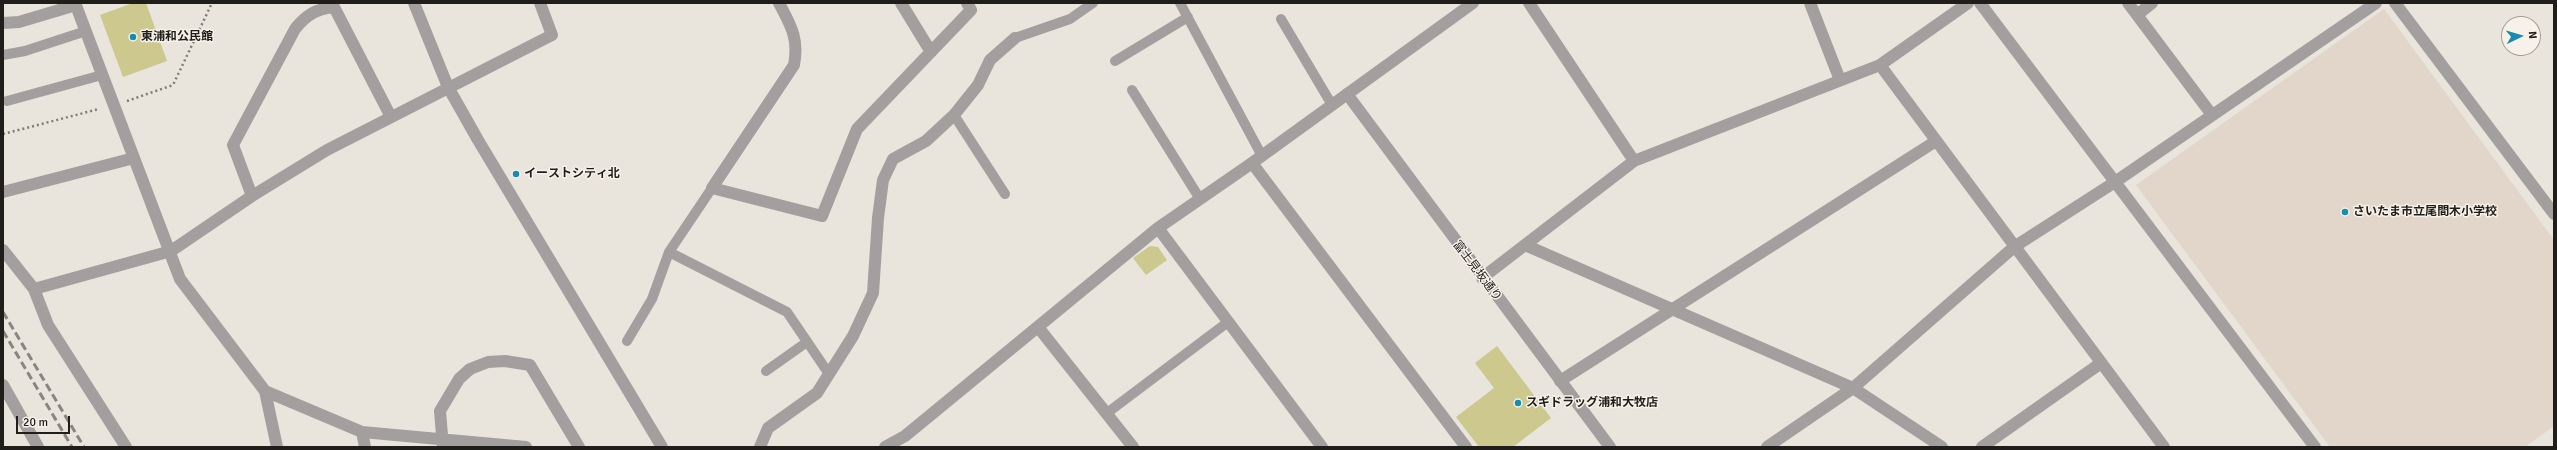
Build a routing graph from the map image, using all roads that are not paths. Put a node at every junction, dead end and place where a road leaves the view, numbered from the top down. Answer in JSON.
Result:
{"nodes":[{"id":1,"x":414,"y":3,"type":"edge"},
{"id":2,"x":540,"y":3,"type":"edge"},
{"id":3,"x":779,"y":3,"type":"edge"},
{"id":4,"x":902,"y":3,"type":"edge"},
{"id":5,"x":967,"y":3,"type":"edge"},
{"id":6,"x":1094,"y":3,"type":"edge"},
{"id":7,"x":1180,"y":3,"type":"edge"},
{"id":8,"x":1473,"y":3,"type":"edge"},
{"id":9,"x":1529,"y":3,"type":"edge"},
{"id":10,"x":1810,"y":3,"type":"edge"},
{"id":11,"x":1968,"y":3,"type":"edge"},
{"id":12,"x":1980,"y":3,"type":"edge"},
{"id":13,"x":2128,"y":3,"type":"edge"},
{"id":14,"x":2152,"y":3,"type":"edge"},
{"id":15,"x":2376,"y":3,"type":"edge"},
{"id":16,"x":2395,"y":3,"type":"edge"},
{"id":17,"x":76,"y":4,"type":"edge"},
{"id":18,"x":2137,"y":15,"type":"junction"},
{"id":19,"x":1188,"y":17,"type":"junction"},
{"id":20,"x":1281,"y":19,"type":"dead end"},
{"id":21,"x":3,"y":23,"type":"edge"},
{"id":22,"x":86,"y":31,"type":"junction"},
{"id":23,"x":1015,"y":38,"type":"joint"},
{"id":24,"x":930,"y":52,"type":"junction"},
{"id":25,"x":3,"y":55,"type":"edge"},
{"id":26,"x":1115,"y":61,"type":"dead end"},
{"id":27,"x":1880,"y":65,"type":"junction"},
{"id":28,"x":102,"y":75,"type":"junction"},
{"id":29,"x":1840,"y":80,"type":"junction"},
{"id":30,"x":448,"y":87,"type":"junction"},
{"id":31,"x":1132,"y":90,"type":"dead end"},
{"id":32,"x":1347,"y":94,"type":"junction"},
{"id":33,"x":6,"y":101,"type":"dead end"},
{"id":34,"x":1332,"y":105,"type":"junction"},
{"id":35,"x":954,"y":115,"type":"junction"},
{"id":36,"x":2212,"y":115,"type":"junction"},
{"id":37,"x":391,"y":117,"type":"junction"},
{"id":38,"x":1936,"y":141,"type":"junction"},
{"id":39,"x":1262,"y":156,"type":"junction"},
{"id":40,"x":134,"y":158,"type":"junction"},
{"id":41,"x":1634,"y":161,"type":"junction"},
{"id":42,"x":1252,"y":164,"type":"junction"},
{"id":43,"x":2115,"y":182,"type":"junction"},
{"id":44,"x":712,"y":188,"type":"junction"},
{"id":45,"x":3,"y":192,"type":"edge"},
{"id":46,"x":1005,"y":194,"type":"dead end"},
{"id":47,"x":252,"y":196,"type":"junction"},
{"id":48,"x":1200,"y":199,"type":"junction"},
{"id":49,"x":2554,"y":214,"type":"edge"},
{"id":50,"x":1158,"y":228,"type":"junction"},
{"id":51,"x":1525,"y":245,"type":"junction"},
{"id":52,"x":2014,"y":247,"type":"junction"},
{"id":53,"x":3,"y":250,"type":"edge"},
{"id":54,"x":171,"y":251,"type":"junction"},
{"id":55,"x":669,"y":252,"type":"junction"},
{"id":56,"x":1482,"y":278,"type":"junction"},
{"id":57,"x":34,"y":289,"type":"junction"},
{"id":58,"x":1674,"y":308,"type":"junction"},
{"id":59,"x":1228,"y":322,"type":"junction"},
{"id":60,"x":1038,"y":327,"type":"junction"},
{"id":61,"x":627,"y":342,"type":"dead end"},
{"id":62,"x":807,"y":342,"type":"junction"},
{"id":63,"x":2101,"y":363,"type":"junction"},
{"id":64,"x":766,"y":371,"type":"dead end"},
{"id":65,"x":829,"y":374,"type":"junction"},
{"id":66,"x":1560,"y":381,"type":"junction"},
{"id":67,"x":3,"y":385,"type":"edge"},
{"id":68,"x":1853,"y":388,"type":"junction"},
{"id":69,"x":265,"y":391,"type":"junction"},
{"id":70,"x":1107,"y":413,"type":"junction"},
{"id":71,"x":362,"y":432,"type":"junction"},
{"id":72,"x":442,"y":443,"type":"edge"},
{"id":73,"x":38,"y":447,"type":"edge"},
{"id":74,"x":126,"y":447,"type":"edge"},
{"id":75,"x":277,"y":447,"type":"edge"},
{"id":76,"x":365,"y":447,"type":"edge"},
{"id":77,"x":526,"y":447,"type":"edge"},
{"id":78,"x":579,"y":447,"type":"edge"},
{"id":79,"x":662,"y":447,"type":"edge"},
{"id":80,"x":760,"y":447,"type":"edge"},
{"id":81,"x":886,"y":447,"type":"edge"},
{"id":82,"x":1133,"y":447,"type":"edge"},
{"id":83,"x":1322,"y":447,"type":"edge"},
{"id":84,"x":1466,"y":447,"type":"edge"},
{"id":85,"x":1610,"y":447,"type":"edge"},
{"id":86,"x":1770,"y":447,"type":"edge"},
{"id":87,"x":1942,"y":447,"type":"edge"},
{"id":88,"x":1982,"y":447,"type":"edge"},
{"id":89,"x":2164,"y":447,"type":"edge"},
{"id":90,"x":2315,"y":447,"type":"edge"}],
"edges":[{"from":1,"to":30,"type":"street"},
{"from":2,"to":30,"type":"street"},
{"from":3,"to":44,"type":"street"},
{"from":4,"to":24,"type":"street"},
{"from":5,"to":24,"type":"street"},
{"from":6,"to":23,"type":"lane"},
{"from":7,"to":19,"type":"lane"},
{"from":8,"to":32,"type":"street"},
{"from":9,"to":41,"type":"street"},
{"from":10,"to":29,"type":"street"},
{"from":11,"to":27,"type":"street"},
{"from":12,"to":43,"type":"street"},
{"from":13,"to":18,"type":"street"},
{"from":14,"to":18,"type":"street"},
{"from":15,"to":36,"type":"street"},
{"from":16,"to":49,"type":"street"},
{"from":17,"to":21,"type":"street"},
{"from":17,"to":22,"type":"street"},
{"from":18,"to":36,"type":"street"},
{"from":19,"to":26,"type":"lane"},
{"from":19,"to":39,"type":"lane"},
{"from":20,"to":34,"type":"lane"},
{"from":22,"to":25,"type":"lane"},
{"from":22,"to":28,"type":"street"},
{"from":23,"to":35,"type":"street"},
{"from":24,"to":44,"type":"street"},
{"from":27,"to":29,"type":"street"},
{"from":27,"to":38,"type":"street"},
{"from":28,"to":33,"type":"lane"},
{"from":28,"to":40,"type":"street"},
{"from":29,"to":41,"type":"street"},
{"from":30,"to":37,"type":"street"},
{"from":30,"to":79,"type":"street"},
{"from":31,"to":48,"type":"lane"},
{"from":32,"to":34,"type":"street"},
{"from":32,"to":56,"type":"street","name":"富士見坂通り"},
{"from":34,"to":39,"type":"street"},
{"from":35,"to":46,"type":"lane"},
{"from":35,"to":65,"type":"street"},
{"from":36,"to":43,"type":"street"},
{"from":37,"to":47,"type":"street"},
{"from":37,"to":47,"type":"street"},
{"from":38,"to":52,"type":"street"},
{"from":38,"to":58,"type":"street"},
{"from":39,"to":42,"type":"street"},
{"from":40,"to":45,"type":"street"},
{"from":40,"to":54,"type":"street"},
{"from":41,"to":51,"type":"street"},
{"from":42,"to":48,"type":"street"},
{"from":42,"to":84,"type":"street"},
{"from":43,"to":52,"type":"street"},
{"from":43,"to":90,"type":"street"},
{"from":44,"to":55,"type":"lane"},
{"from":47,"to":54,"type":"street"},
{"from":48,"to":50,"type":"street"},
{"from":50,"to":59,"type":"street"},
{"from":50,"to":60,"type":"street"},
{"from":51,"to":56,"type":"street"},
{"from":51,"to":58,"type":"street"},
{"from":52,"to":63,"type":"street"},
{"from":52,"to":68,"type":"street"},
{"from":53,"to":57,"type":"street"},
{"from":54,"to":57,"type":"street"},
{"from":54,"to":69,"type":"street"},
{"from":55,"to":61,"type":"lane"},
{"from":55,"to":62,"type":"lane"},
{"from":56,"to":66,"type":"street","name":"富士見坂通り"},
{"from":57,"to":74,"type":"street"},
{"from":58,"to":66,"type":"street"},
{"from":58,"to":68,"type":"street"},
{"from":59,"to":70,"type":"lane"},
{"from":59,"to":83,"type":"street"},
{"from":60,"to":70,"type":"street"},
{"from":60,"to":81,"type":"street"},
{"from":62,"to":64,"type":"lane"},
{"from":62,"to":65,"type":"lane"},
{"from":63,"to":88,"type":"street"},
{"from":63,"to":89,"type":"street"},
{"from":65,"to":80,"type":"street"},
{"from":66,"to":85,"type":"street","name":"富士見坂通り"},
{"from":67,"to":73,"type":"street"},
{"from":68,"to":86,"type":"street"},
{"from":68,"to":87,"type":"street"},
{"from":69,"to":71,"type":"street"},
{"from":69,"to":75,"type":"street"},
{"from":70,"to":82,"type":"street"},
{"from":71,"to":72,"type":"street"},
{"from":71,"to":76,"type":"street"},
{"from":72,"to":77,"type":"street"},
{"from":72,"to":78,"type":"street"}]}
